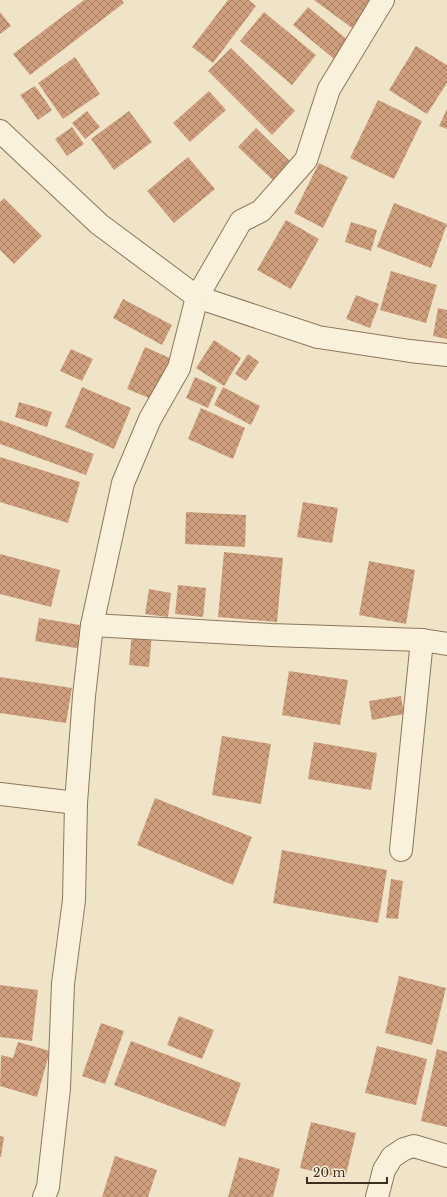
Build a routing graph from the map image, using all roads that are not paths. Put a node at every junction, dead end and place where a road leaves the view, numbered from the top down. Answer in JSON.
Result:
{"nodes":[{"id":1,"x":383,"y":0,"type":"edge"},
{"id":2,"x":0,"y":131,"type":"edge"},
{"id":3,"x":197,"y":297,"type":"junction"},
{"id":4,"x":447,"y":355,"type":"edge"},
{"id":5,"x":92,"y":625,"type":"junction"},
{"id":6,"x":422,"y":640,"type":"junction"},
{"id":7,"x":447,"y":644,"type":"edge"},
{"id":8,"x":0,"y":794,"type":"edge"},
{"id":9,"x":76,"y":803,"type":"junction"},
{"id":10,"x":401,"y":850,"type":"dead end"},
{"id":11,"x":447,"y":1156,"type":"edge"},
{"id":12,"x":44,"y":1197,"type":"edge"},
{"id":13,"x":376,"y":1197,"type":"edge"}],
"edges":[{"from":1,"to":3,"type":"street"},
{"from":2,"to":3,"type":"street"},
{"from":3,"to":4,"type":"street"},
{"from":3,"to":5,"type":"street"},
{"from":5,"to":6,"type":"street"},
{"from":5,"to":9,"type":"street"},
{"from":6,"to":7,"type":"street"},
{"from":6,"to":10,"type":"street"},
{"from":8,"to":9,"type":"street"},
{"from":9,"to":12,"type":"street"},
{"from":11,"to":13,"type":"street"}]}
